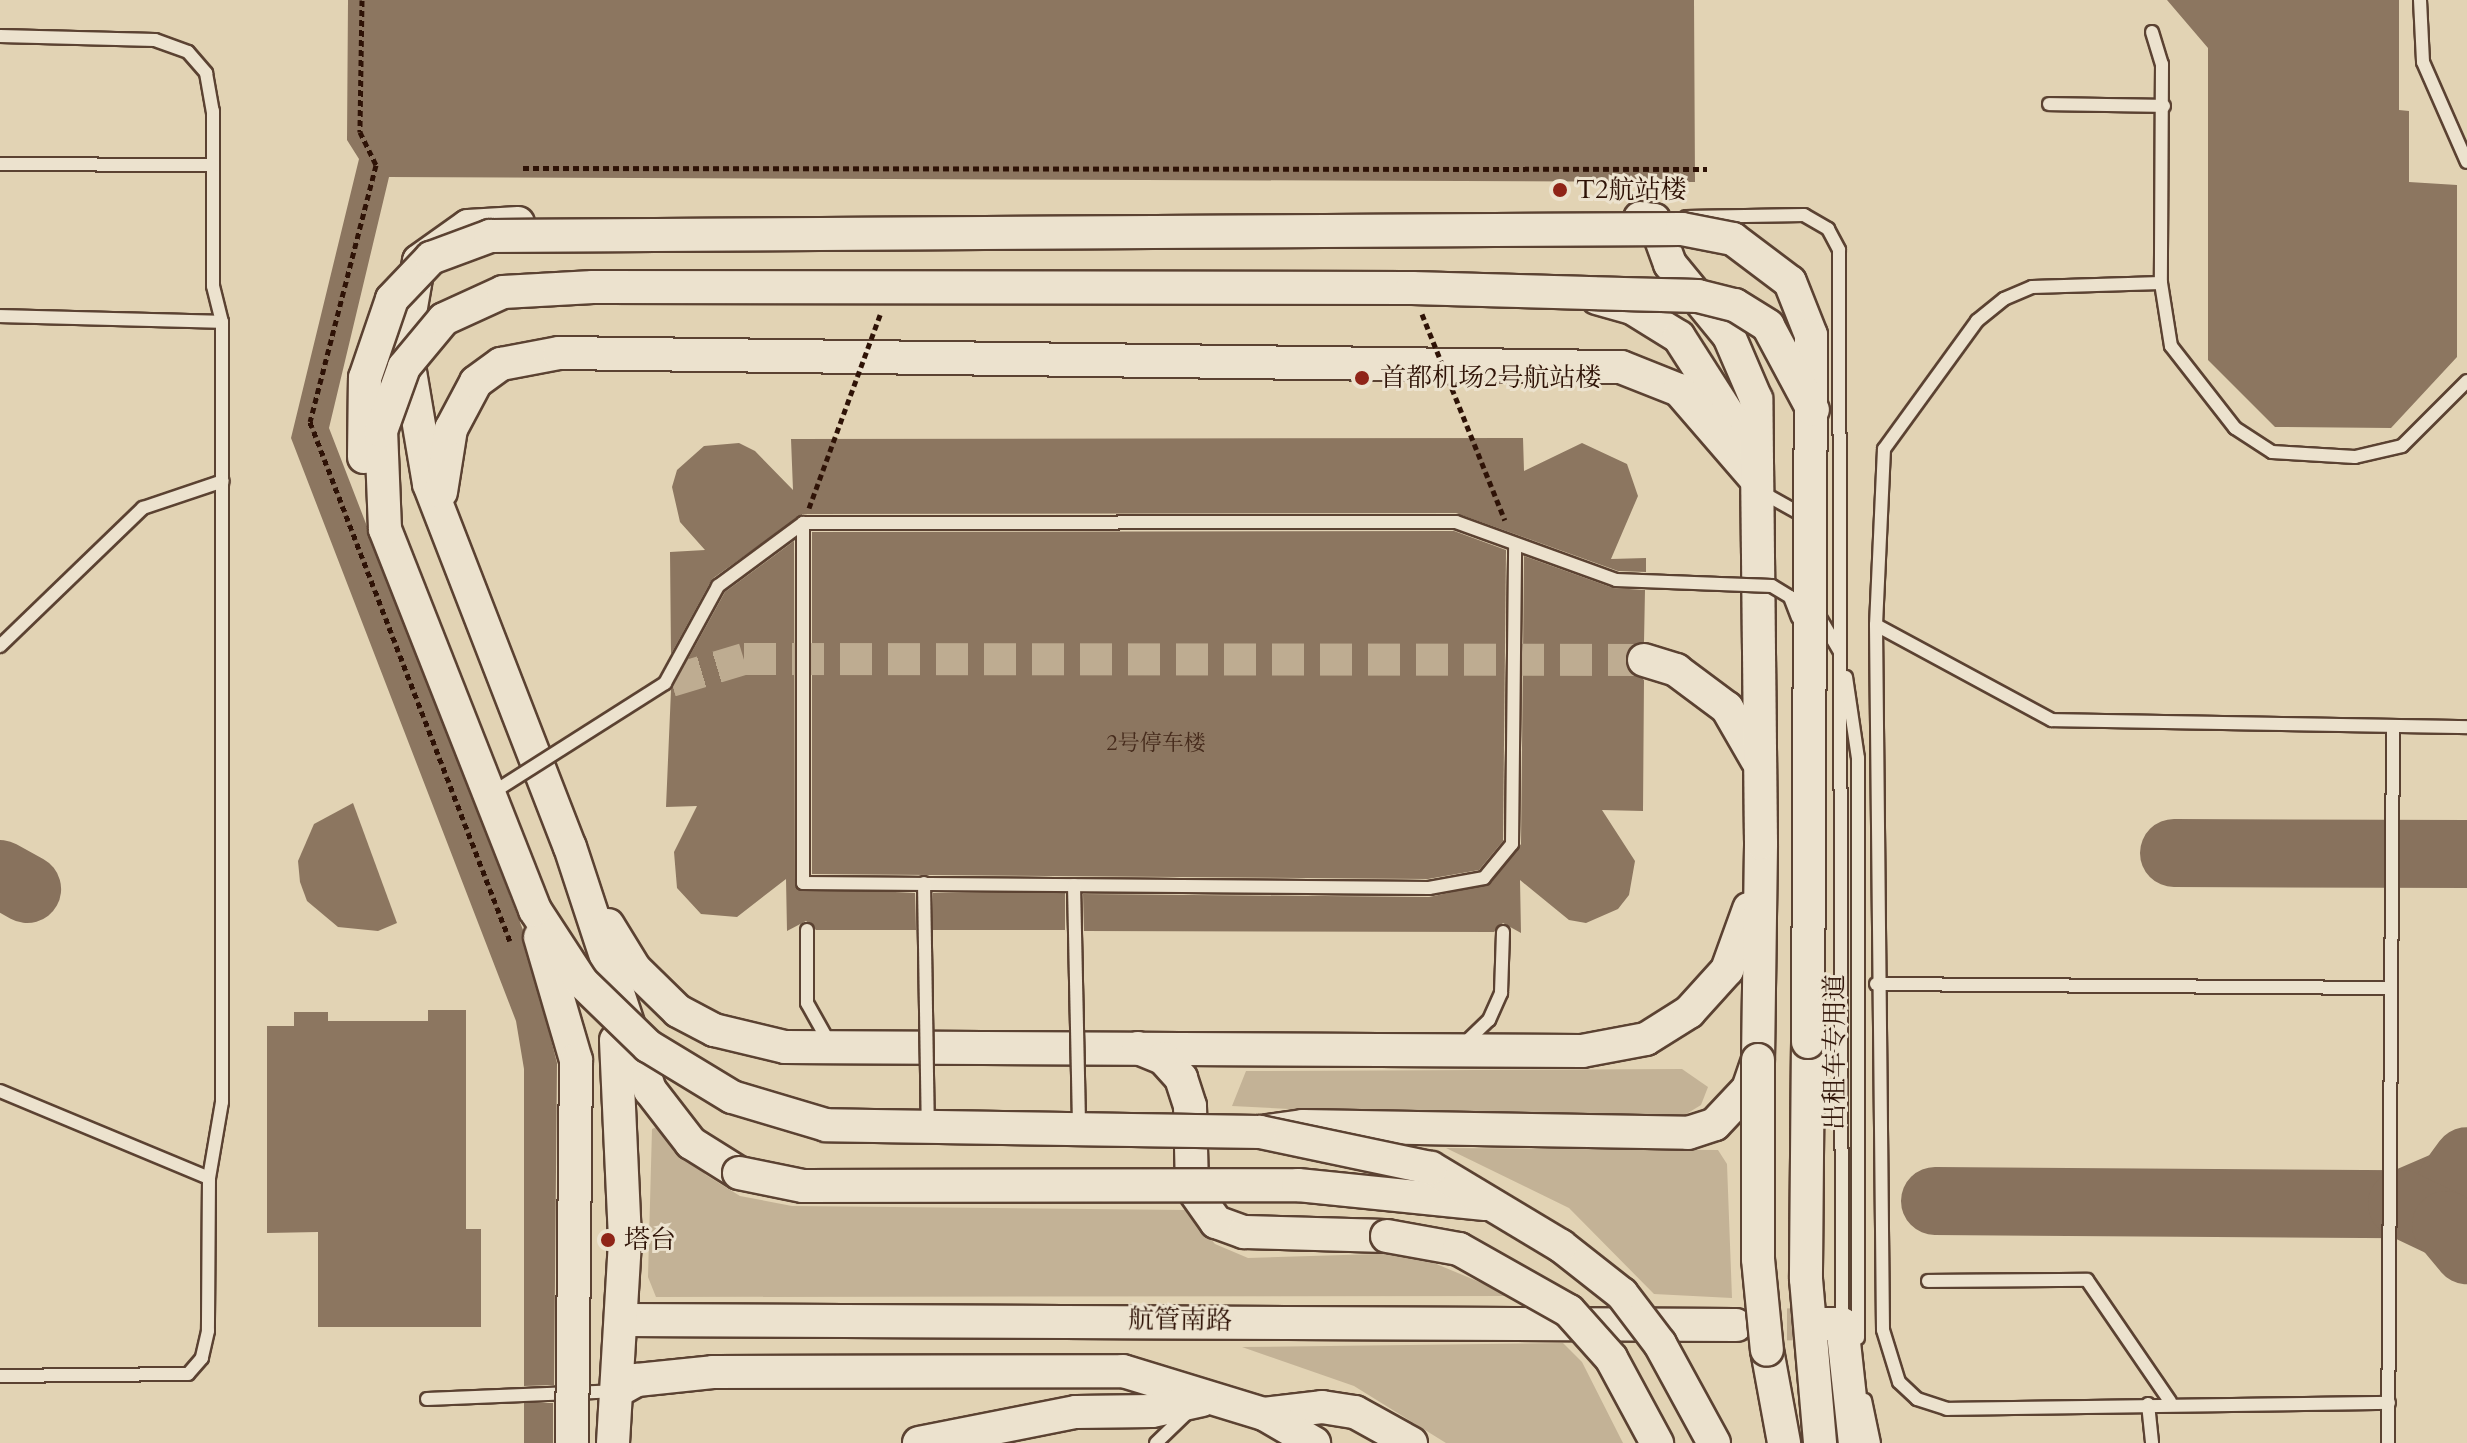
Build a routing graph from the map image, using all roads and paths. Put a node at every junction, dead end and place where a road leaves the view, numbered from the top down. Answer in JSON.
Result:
{"nodes":[{"id":1,"x":2420,"y":0,"type":"edge"},
{"id":2,"x":2152,"y":32,"type":"dead end"},
{"id":3,"x":0,"y":36,"type":"edge"},
{"id":4,"x":2049,"y":104,"type":"dead end"},
{"id":5,"x":2164,"y":106,"type":"junction"},
{"id":6,"x":2467,"y":162,"type":"edge"},
{"id":7,"x":0,"y":164,"type":"edge"},
{"id":8,"x":213,"y":165,"type":"junction"},
{"id":9,"x":523,"y":168,"type":"dead end"},
{"id":10,"x":1707,"y":169,"type":"dead end"},
{"id":11,"x":1649,"y":218,"type":"junction"},
{"id":12,"x":2161,"y":283,"type":"junction"},
{"id":13,"x":890,"y":288,"type":"junction"},
{"id":14,"x":1412,"y":288,"type":"junction"},
{"id":15,"x":0,"y":316,"type":"edge"},
{"id":16,"x":222,"y":322,"type":"junction"},
{"id":17,"x":2467,"y":381,"type":"edge"},
{"id":18,"x":1813,"y":410,"type":"junction"},
{"id":19,"x":422,"y":448,"type":"junction"},
{"id":20,"x":223,"y":481,"type":"junction"},
{"id":21,"x":1762,"y":491,"type":"junction"},
{"id":22,"x":803,"y":523,"type":"junction"},
{"id":23,"x":444,"y":528,"type":"junction"},
{"id":24,"x":385,"y":529,"type":"junction"},
{"id":25,"x":1515,"y":547,"type":"junction"},
{"id":26,"x":1876,"y":625,"type":"junction"},
{"id":27,"x":0,"y":646,"type":"edge"},
{"id":28,"x":1644,"y":660,"type":"tunnel mouth"},
{"id":29,"x":1842,"y":662,"type":"junction"},
{"id":30,"x":671,"y":681,"type":"tunnel mouth"},
{"id":31,"x":2393,"y":727,"type":"junction"},
{"id":32,"x":2467,"y":727,"type":"edge"},
{"id":33,"x":1814,"y":760,"type":"junction"},
{"id":34,"x":536,"y":765,"type":"junction"},
{"id":35,"x":1761,"y":775,"type":"junction"},
{"id":36,"x":489,"y":795,"type":"junction"},
{"id":37,"x":1761,"y":843,"type":"junction"},
{"id":38,"x":570,"y":847,"type":"junction"},
{"id":39,"x":924,"y":883,"type":"junction"},
{"id":40,"x":1074,"y":885,"type":"junction"},
{"id":41,"x":535,"y":910,"type":"junction"},
{"id":42,"x":807,"y":930,"type":"dead end"},
{"id":43,"x":1503,"y":932,"type":"dead end"},
{"id":44,"x":603,"y":954,"type":"junction"},
{"id":45,"x":1876,"y":984,"type":"junction"},
{"id":46,"x":2386,"y":988,"type":"junction"},
{"id":47,"x":1128,"y":1045,"type":"junction"},
{"id":48,"x":1255,"y":1048,"type":"junction"},
{"id":49,"x":834,"y":1049,"type":"junction"},
{"id":50,"x":1441,"y":1053,"type":"junction"},
{"id":51,"x":1758,"y":1060,"type":"junction"},
{"id":52,"x":0,"y":1091,"type":"edge"},
{"id":53,"x":1190,"y":1106,"type":"junction"},
{"id":54,"x":928,"y":1130,"type":"junction"},
{"id":55,"x":1079,"y":1131,"type":"junction"},
{"id":56,"x":1260,"y":1132,"type":"junction"},
{"id":57,"x":209,"y":1178,"type":"junction"},
{"id":58,"x":1488,"y":1205,"type":"junction"},
{"id":59,"x":1928,"y":1281,"type":"dead end"},
{"id":60,"x":624,"y":1320,"type":"junction"},
{"id":61,"x":1833,"y":1324,"type":"joint"},
{"id":62,"x":1736,"y":1325,"type":"tunnel mouth"},
{"id":63,"x":0,"y":1376,"type":"edge"},
{"id":64,"x":617,"y":1391,"type":"junction"},
{"id":65,"x":427,"y":1399,"type":"dead end"},
{"id":66,"x":1202,"y":1400,"type":"junction"},
{"id":67,"x":2170,"y":1401,"type":"junction"},
{"id":68,"x":2389,"y":1403,"type":"junction"},
{"id":69,"x":2148,"y":1404,"type":"junction"},
{"id":70,"x":1264,"y":1414,"type":"junction"},
{"id":71,"x":572,"y":1443,"type":"edge"},
{"id":72,"x":613,"y":1443,"type":"edge"},
{"id":73,"x":919,"y":1443,"type":"edge"},
{"id":74,"x":1156,"y":1443,"type":"edge"},
{"id":75,"x":1314,"y":1443,"type":"edge"},
{"id":76,"x":1411,"y":1443,"type":"edge"},
{"id":77,"x":1657,"y":1443,"type":"edge"},
{"id":78,"x":1714,"y":1443,"type":"edge"},
{"id":79,"x":1784,"y":1443,"type":"edge"},
{"id":80,"x":1820,"y":1443,"type":"edge"},
{"id":81,"x":1855,"y":1443,"type":"edge"},
{"id":82,"x":1874,"y":1443,"type":"edge"},
{"id":83,"x":2152,"y":1443,"type":"edge"},
{"id":84,"x":2388,"y":1443,"type":"edge"}],
"edges":[{"from":1,"to":6,"type":"lane"},
{"from":2,"to":5,"type":"lane"},
{"from":3,"to":8,"type":"lane"},
{"from":4,"to":5,"type":"lane"},
{"from":5,"to":12,"type":"lane"},
{"from":7,"to":8,"type":"lane"},
{"from":8,"to":16,"type":"lane"},
{"from":9,"to":10,"type":"path"},
{"from":11,"to":19,"type":"street"},
{"from":11,"to":21,"type":"street"},
{"from":11,"to":29,"type":"lane"},
{"from":12,"to":17,"type":"lane"},
{"from":12,"to":26,"type":"lane"},
{"from":13,"to":14,"type":"street","bridge":true},
{"from":13,"to":22,"type":"path","bridge":true},
{"from":13,"to":24,"type":"street","bridge":true},
{"from":14,"to":18,"type":"street","bridge":true},
{"from":14,"to":25,"type":"path","bridge":true},
{"from":15,"to":16,"type":"lane"},
{"from":16,"to":20,"type":"lane"},
{"from":18,"to":24,"type":"street","bridge":true},
{"from":18,"to":33,"type":"street","bridge":true},
{"from":19,"to":21,"type":"street"},
{"from":19,"to":23,"type":"street"},
{"from":20,"to":27,"type":"lane"},
{"from":20,"to":57,"type":"lane"},
{"from":21,"to":23,"type":"street"},
{"from":21,"to":29,"type":"lane"},
{"from":21,"to":35,"type":"street"},
{"from":22,"to":25,"type":"lane","bridge":true},
{"from":22,"to":36,"type":"lane","bridge":true},
{"from":22,"to":39,"type":"lane","bridge":true},
{"from":23,"to":34,"type":"street"},
{"from":24,"to":36,"type":"street","bridge":true},
{"from":25,"to":33,"type":"lane","bridge":true},
{"from":25,"to":40,"type":"lane","bridge":true},
{"from":26,"to":31,"type":"lane"},
{"from":26,"to":45,"type":"lane"},
{"from":28,"to":35,"type":"street"},
{"from":29,"to":61,"type":"lane"},
{"from":29,"to":82,"type":"lane","name":"出租车专用道"},
{"from":30,"to":34,"type":"street"},
{"from":31,"to":32,"type":"lane"},
{"from":31,"to":46,"type":"lane"},
{"from":33,"to":80,"type":"street","bridge":true},
{"from":34,"to":38,"type":"street"},
{"from":35,"to":37,"type":"street"},
{"from":36,"to":41,"type":"street","bridge":true},
{"from":37,"to":50,"type":"street"},
{"from":37,"to":51,"type":"street"},
{"from":38,"to":44,"type":"street"},
{"from":38,"to":49,"type":"street"},
{"from":39,"to":40,"type":"lane","bridge":true},
{"from":39,"to":54,"type":"lane","bridge":true},
{"from":40,"to":55,"type":"lane","bridge":true},
{"from":41,"to":54,"type":"street","bridge":true},
{"from":41,"to":71,"type":"street","bridge":true},
{"from":42,"to":49,"type":"lane"},
{"from":43,"to":50,"type":"lane"},
{"from":44,"to":58,"type":"street","bridge":true},
{"from":44,"to":60,"type":"street"},
{"from":45,"to":46,"type":"lane"},
{"from":45,"to":69,"type":"lane"},
{"from":46,"to":68,"type":"lane"},
{"from":47,"to":48,"type":"street"},
{"from":47,"to":49,"type":"street"},
{"from":47,"to":53,"type":"street"},
{"from":48,"to":50,"type":"street"},
{"from":48,"to":53,"type":"street"},
{"from":51,"to":56,"type":"street","bridge":true},
{"from":51,"to":79,"type":"street","bridge":true},
{"from":52,"to":57,"type":"lane"},
{"from":53,"to":77,"type":"street","bridge":true},
{"from":54,"to":55,"type":"street","bridge":true},
{"from":55,"to":56,"type":"street","bridge":true},
{"from":56,"to":58,"type":"street","bridge":true},
{"from":57,"to":63,"type":"lane"},
{"from":58,"to":78,"type":"street","bridge":true},
{"from":59,"to":67,"type":"lane"},
{"from":60,"to":62,"type":"street","name":"航管南路"},
{"from":60,"to":64,"type":"street"},
{"from":61,"to":81,"type":"street"},
{"from":64,"to":65,"type":"lane"},
{"from":64,"to":66,"type":"street"},
{"from":64,"to":72,"type":"street"},
{"from":66,"to":70,"type":"street"},
{"from":66,"to":73,"type":"street"},
{"from":66,"to":74,"type":"lane"},
{"from":67,"to":68,"type":"lane"},
{"from":67,"to":69,"type":"lane"},
{"from":68,"to":84,"type":"lane"},
{"from":69,"to":83,"type":"lane"},
{"from":70,"to":75,"type":"street"},
{"from":70,"to":76,"type":"street"}]}
